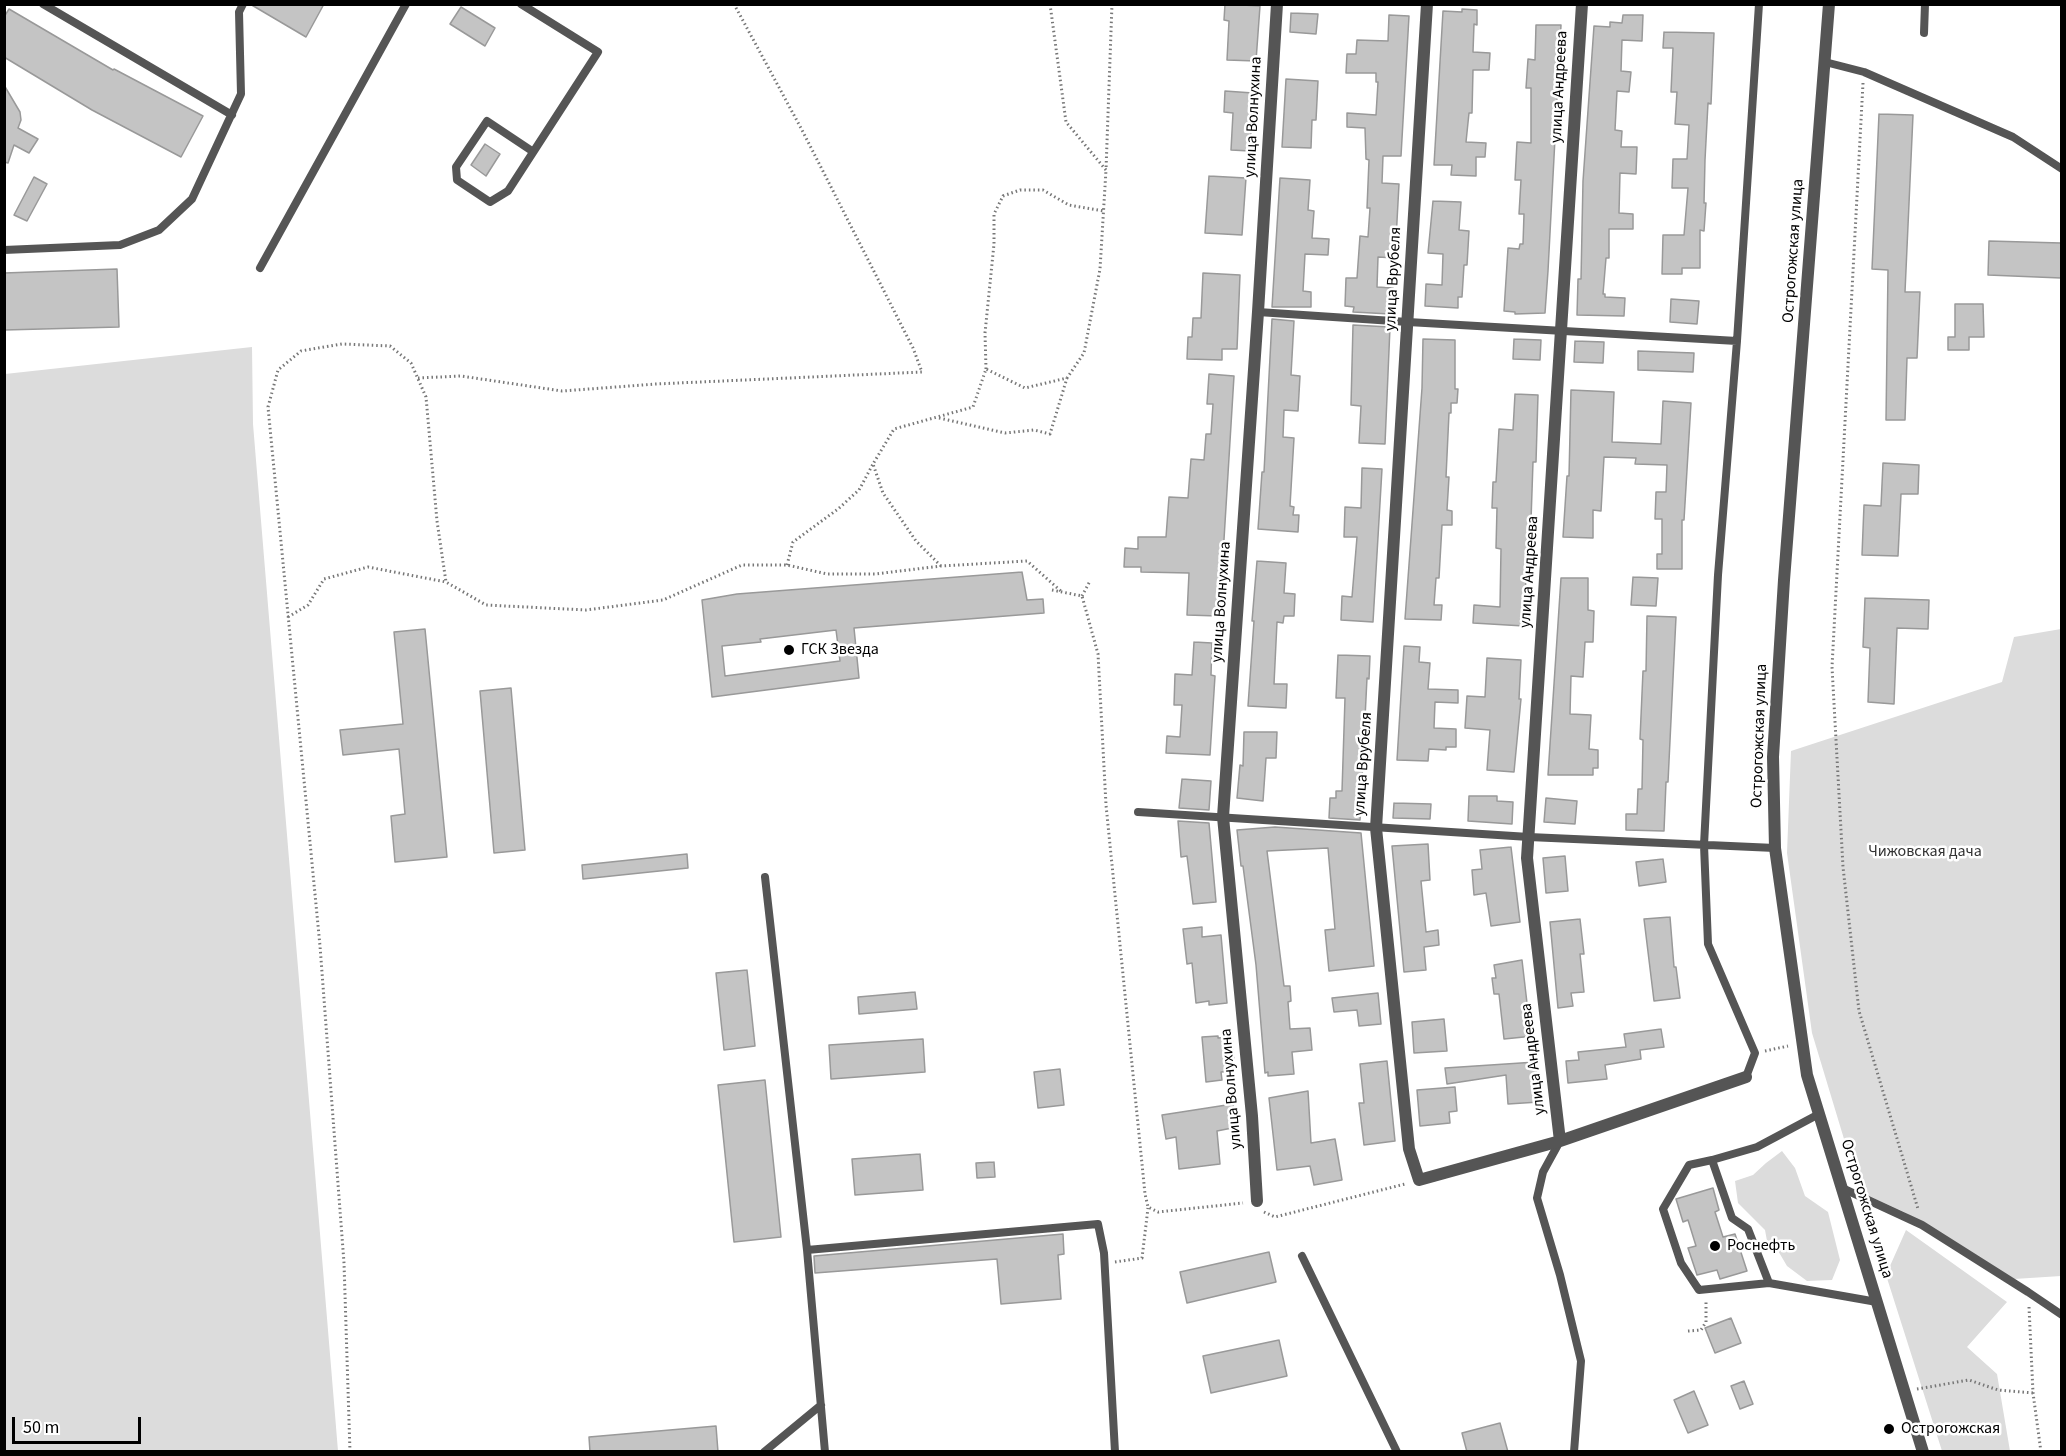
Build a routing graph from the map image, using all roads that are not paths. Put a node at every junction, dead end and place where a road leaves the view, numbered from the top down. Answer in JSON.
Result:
{"nodes":[{"id":1,"x":43,"y":4,"type":"edge"},
{"id":2,"x":243,"y":4,"type":"edge"},
{"id":3,"x":406,"y":4,"type":"edge"},
{"id":4,"x":521,"y":4,"type":"edge"},
{"id":5,"x":1277,"y":4,"type":"edge"},
{"id":6,"x":1427,"y":4,"type":"edge"},
{"id":7,"x":1582,"y":4,"type":"edge"},
{"id":8,"x":1759,"y":4,"type":"edge"},
{"id":9,"x":1829,"y":4,"type":"edge"},
{"id":10,"x":1925,"y":4,"type":"edge"},
{"id":11,"x":1924,"y":33,"type":"dead end"},
{"id":12,"x":1825,"y":62,"type":"junction"},
{"id":13,"x":232,"y":115,"type":"junction"},
{"id":14,"x":532,"y":151,"type":"junction"},
{"id":15,"x":2061,"y":169,"type":"edge"},
{"id":16,"x":4,"y":250,"type":"edge"},
{"id":17,"x":260,"y":268,"type":"dead end"},
{"id":18,"x":1258,"y":312,"type":"junction"},
{"id":19,"x":1408,"y":322,"type":"junction"},
{"id":20,"x":1562,"y":330,"type":"junction"},
{"id":21,"x":1737,"y":341,"type":"junction"},
{"id":22,"x":1138,"y":812,"type":"dead end"},
{"id":23,"x":1223,"y":817,"type":"junction"},
{"id":24,"x":1376,"y":828,"type":"junction"},
{"id":25,"x":1529,"y":837,"type":"junction"},
{"id":26,"x":1704,"y":845,"type":"junction"},
{"id":27,"x":1775,"y":848,"type":"junction"},
{"id":28,"x":765,"y":877,"type":"dead end"},
{"id":29,"x":1746,"y":1077,"type":"joint"},
{"id":30,"x":1819,"y":1114,"type":"junction"},
{"id":31,"x":1560,"y":1141,"type":"junction"},
{"id":32,"x":1712,"y":1160,"type":"junction"},
{"id":33,"x":1842,"y":1188,"type":"junction"},
{"id":34,"x":1257,"y":1201,"type":"road end"},
{"id":35,"x":807,"y":1250,"type":"junction"},
{"id":36,"x":1302,"y":1256,"type":"dead end"},
{"id":37,"x":1769,"y":1283,"type":"junction"},
{"id":38,"x":1877,"y":1302,"type":"junction"},
{"id":39,"x":2061,"y":1316,"type":"edge"},
{"id":40,"x":821,"y":1405,"type":"junction"},
{"id":41,"x":764,"y":1452,"type":"edge"},
{"id":42,"x":825,"y":1452,"type":"edge"},
{"id":43,"x":1115,"y":1452,"type":"edge"},
{"id":44,"x":1397,"y":1452,"type":"edge"},
{"id":45,"x":1574,"y":1452,"type":"edge"},
{"id":46,"x":1923,"y":1452,"type":"edge"}],
"edges":[{"from":1,"to":13,"type":"lane"},
{"from":2,"to":13,"type":"lane"},
{"from":3,"to":17,"type":"lane"},
{"from":4,"to":14,"type":"lane"},
{"from":5,"to":18,"type":"street","name":"улица Волнухина"},
{"from":6,"to":19,"type":"street","name":"улица Врубеля"},
{"from":7,"to":20,"type":"street","name":"улица Андреева"},
{"from":8,"to":21,"type":"lane"},
{"from":9,"to":12,"type":"street","name":"Острогожская улица"},
{"from":10,"to":11,"type":"lane"},
{"from":12,"to":15,"type":"lane"},
{"from":12,"to":27,"type":"street","name":"Острогожская улица"},
{"from":13,"to":16,"type":"lane"},
{"from":14,"to":14,"type":"lane"},
{"from":18,"to":19,"type":"lane"},
{"from":18,"to":23,"type":"street","name":"улица Волнухина"},
{"from":19,"to":20,"type":"lane"},
{"from":19,"to":24,"type":"street","name":"улица Врубеля"},
{"from":20,"to":21,"type":"lane"},
{"from":20,"to":25,"type":"street","name":"улица Андреева"},
{"from":21,"to":26,"type":"lane"},
{"from":22,"to":23,"type":"lane"},
{"from":23,"to":24,"type":"lane"},
{"from":23,"to":34,"type":"street","name":"улица Волнухина"},
{"from":24,"to":25,"type":"lane"},
{"from":24,"to":31,"type":"street","name":"улица Врубеля"},
{"from":25,"to":26,"type":"lane"},
{"from":25,"to":31,"type":"street","name":"улица Андреева"},
{"from":26,"to":27,"type":"lane"},
{"from":26,"to":29,"type":"lane"},
{"from":27,"to":30,"type":"street","name":"Острогожская улица"},
{"from":28,"to":35,"type":"lane"},
{"from":29,"to":31,"type":"street"},
{"from":30,"to":32,"type":"lane"},
{"from":30,"to":33,"type":"street","name":"Острогожская улица"},
{"from":31,"to":45,"type":"lane"},
{"from":32,"to":37,"type":"lane"},
{"from":32,"to":37,"type":"lane"},
{"from":33,"to":38,"type":"street","name":"Острогожская улица"},
{"from":33,"to":39,"type":"lane"},
{"from":35,"to":40,"type":"lane"},
{"from":35,"to":43,"type":"lane"},
{"from":36,"to":44,"type":"lane"},
{"from":37,"to":38,"type":"lane"},
{"from":38,"to":46,"type":"street","name":"Острогожская улица"},
{"from":40,"to":41,"type":"lane"},
{"from":40,"to":42,"type":"lane"}]}
